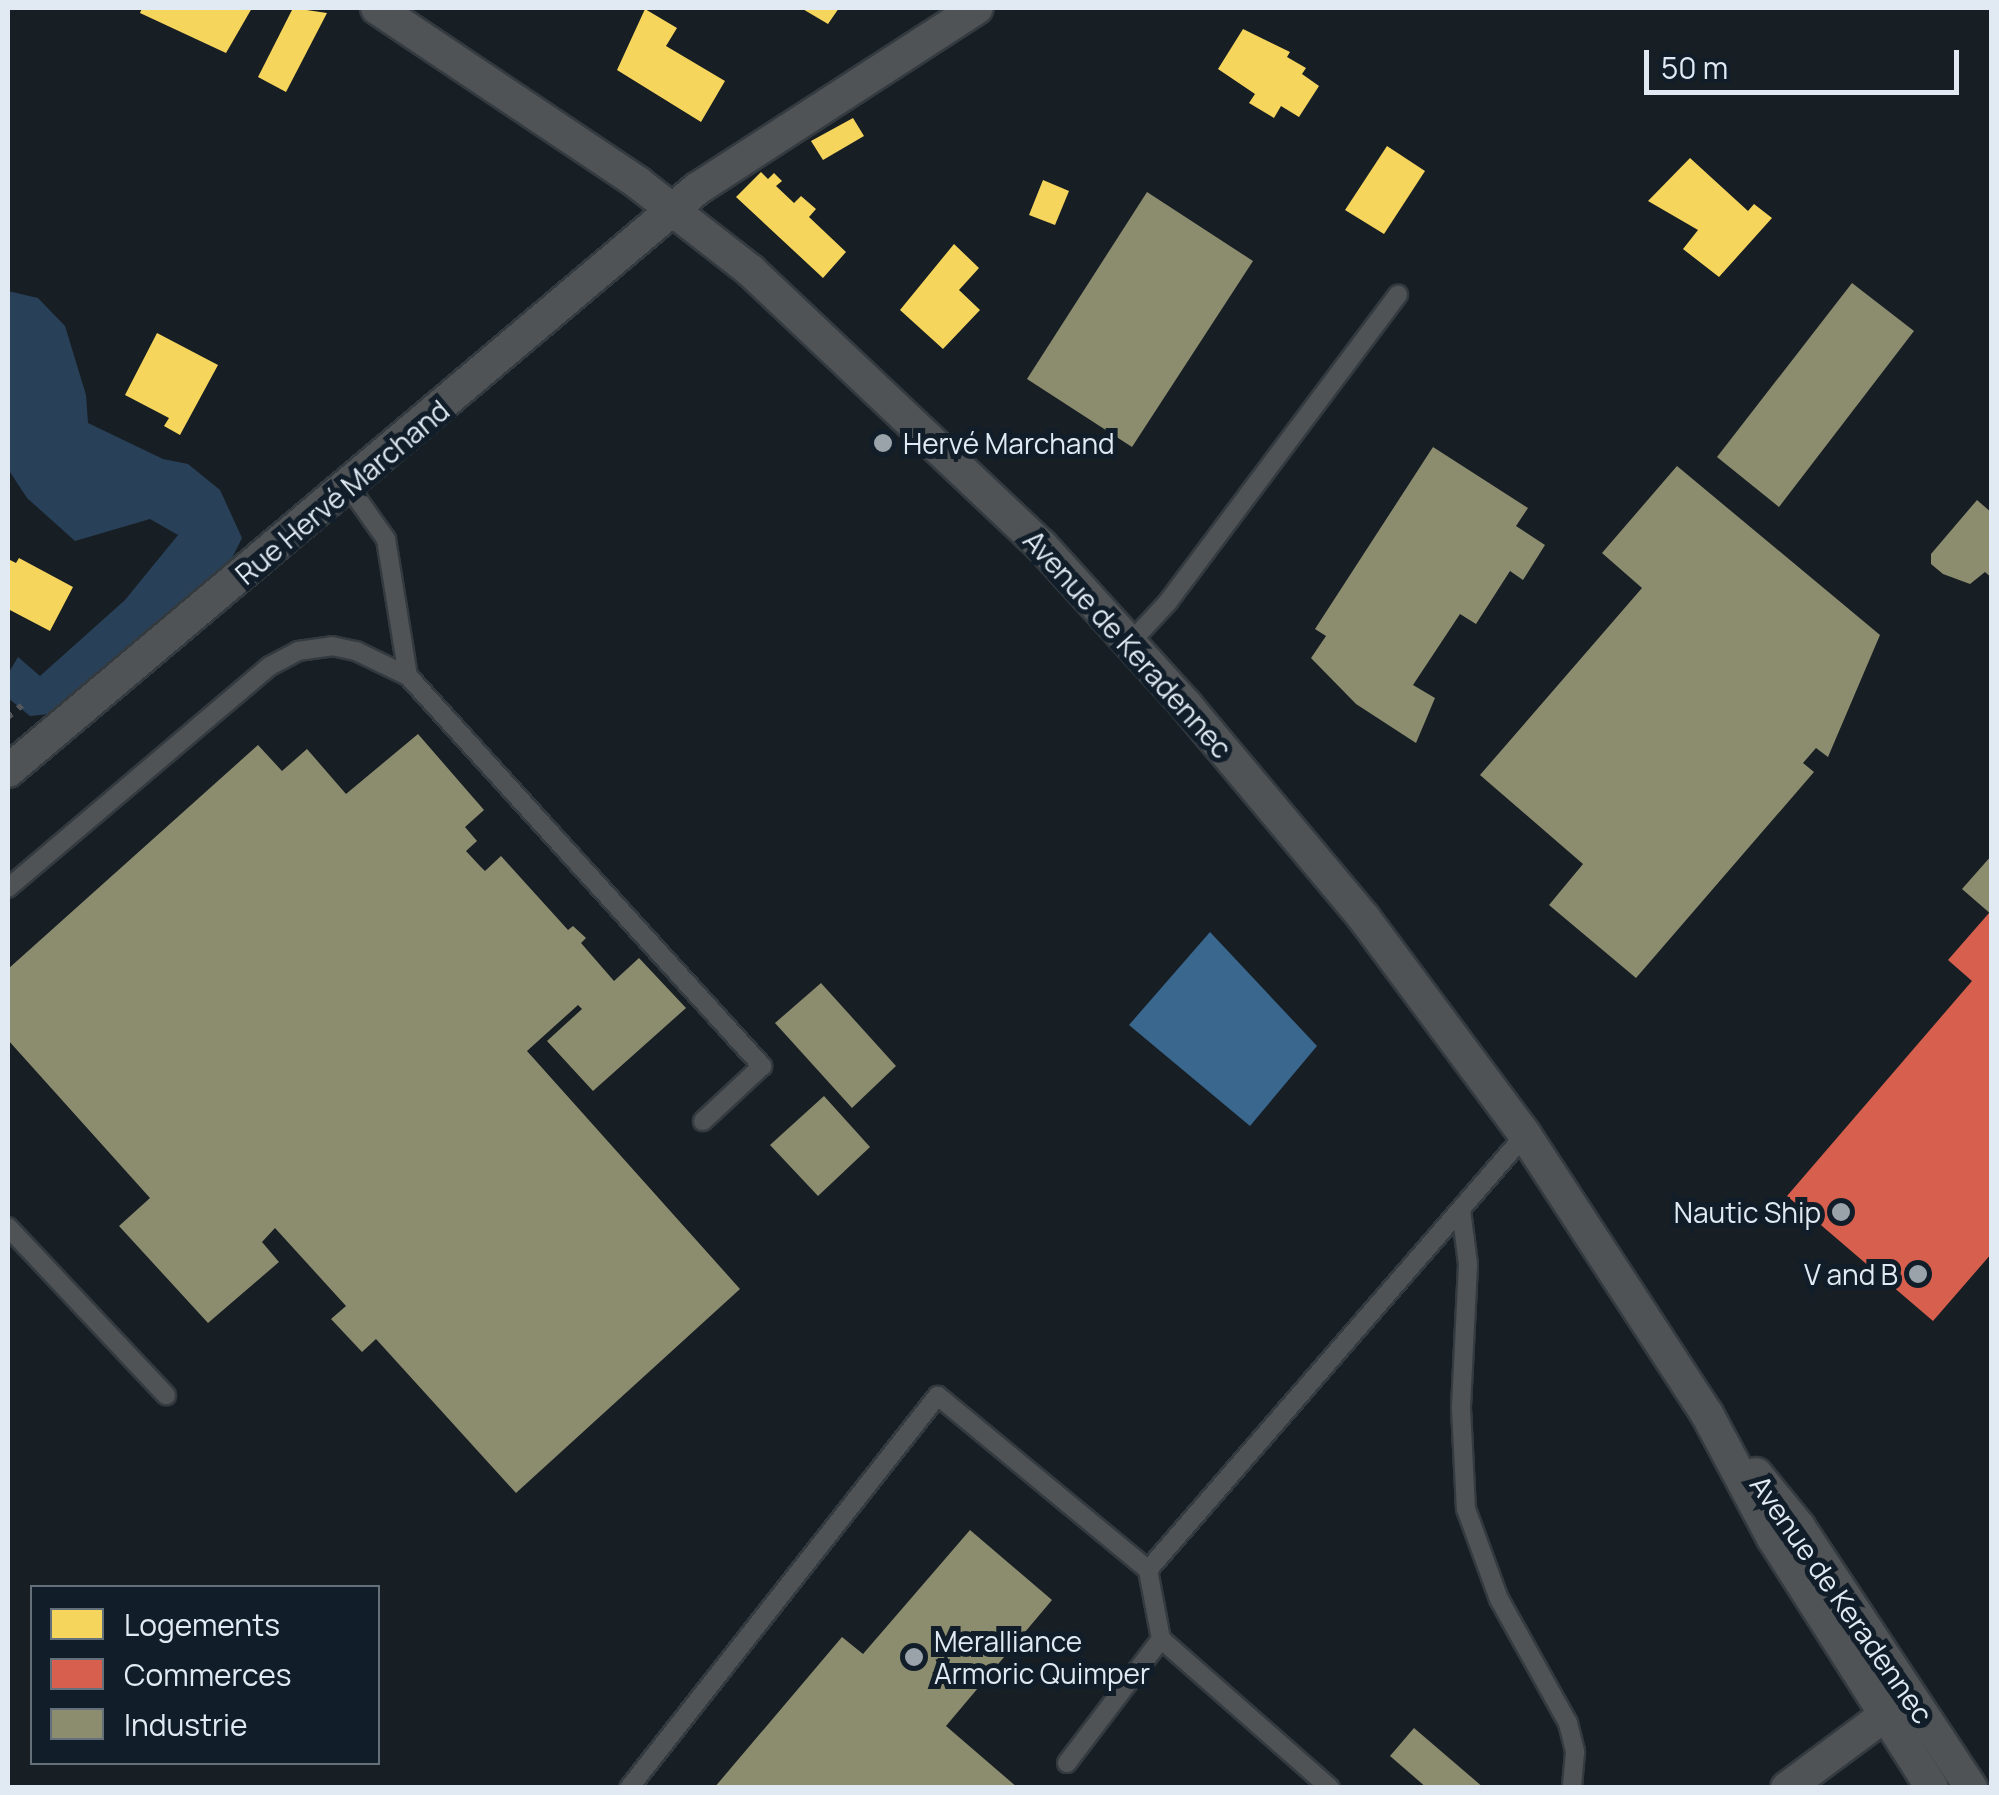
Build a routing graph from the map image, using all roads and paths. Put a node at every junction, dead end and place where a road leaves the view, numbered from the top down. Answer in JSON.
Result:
{"nodes":[{"id":1,"x":977,"y":8,"type":"edge"},
{"id":2,"x":392,"y":11,"type":"edge"},
{"id":3,"x":675,"y":210,"type":"junction"},
{"id":4,"x":1398,"y":294,"type":"dead end"},
{"id":5,"x":349,"y":487,"type":"junction"},
{"id":6,"x":1130,"y":642,"type":"junction"},
{"id":7,"x":408,"y":676,"type":"junction"},
{"id":8,"x":8,"y":770,"type":"edge"},
{"id":9,"x":8,"y":888,"type":"edge"},
{"id":10,"x":703,"y":1121,"type":"dead end"},
{"id":11,"x":1525,"y":1135,"type":"junction"},
{"id":12,"x":1461,"y":1210,"type":"junction"},
{"id":13,"x":8,"y":1227,"type":"edge"},
{"id":14,"x":166,"y":1395,"type":"dead end"},
{"id":15,"x":1148,"y":1570,"type":"junction"},
{"id":16,"x":1161,"y":1639,"type":"junction"},
{"id":17,"x":1898,"y":1705,"type":"junction"},
{"id":18,"x":1067,"y":1763,"type":"dead end"},
{"id":19,"x":629,"y":1788,"type":"edge"},
{"id":20,"x":1330,"y":1788,"type":"edge"},
{"id":21,"x":1572,"y":1788,"type":"edge"},
{"id":22,"x":1787,"y":1788,"type":"edge"},
{"id":23,"x":1932,"y":1788,"type":"edge"},
{"id":24,"x":1971,"y":1788,"type":"edge"}],
"edges":[{"from":1,"to":3,"type":"street","name":"Rue Hervé Marchand"},
{"from":2,"to":3,"type":"street","name":"Avenue de Keradennec"},
{"from":3,"to":5,"type":"street","name":"Rue Hervé Marchand"},
{"from":3,"to":6,"type":"street","name":"Avenue de Keradennec"},
{"from":4,"to":6,"type":"lane"},
{"from":5,"to":7,"type":"lane"},
{"from":5,"to":8,"type":"street","name":"Rue Hervé Marchand"},
{"from":6,"to":11,"type":"street","name":"Avenue de Keradennec"},
{"from":7,"to":9,"type":"lane"},
{"from":7,"to":10,"type":"lane"},
{"from":11,"to":12,"type":"lane"},
{"from":11,"to":17,"type":"street","name":"Avenue de Keradennec"},
{"from":12,"to":15,"type":"lane"},
{"from":12,"to":21,"type":"lane"},
{"from":13,"to":14,"type":"lane"},
{"from":15,"to":16,"type":"lane"},
{"from":15,"to":19,"type":"lane"},
{"from":16,"to":18,"type":"lane"},
{"from":16,"to":20,"type":"lane"},
{"from":17,"to":22,"type":"street"},
{"from":17,"to":23,"type":"street","name":"Avenue de Keradennec"},
{"from":17,"to":24,"type":"street","name":"Avenue de Keradennec"}]}
